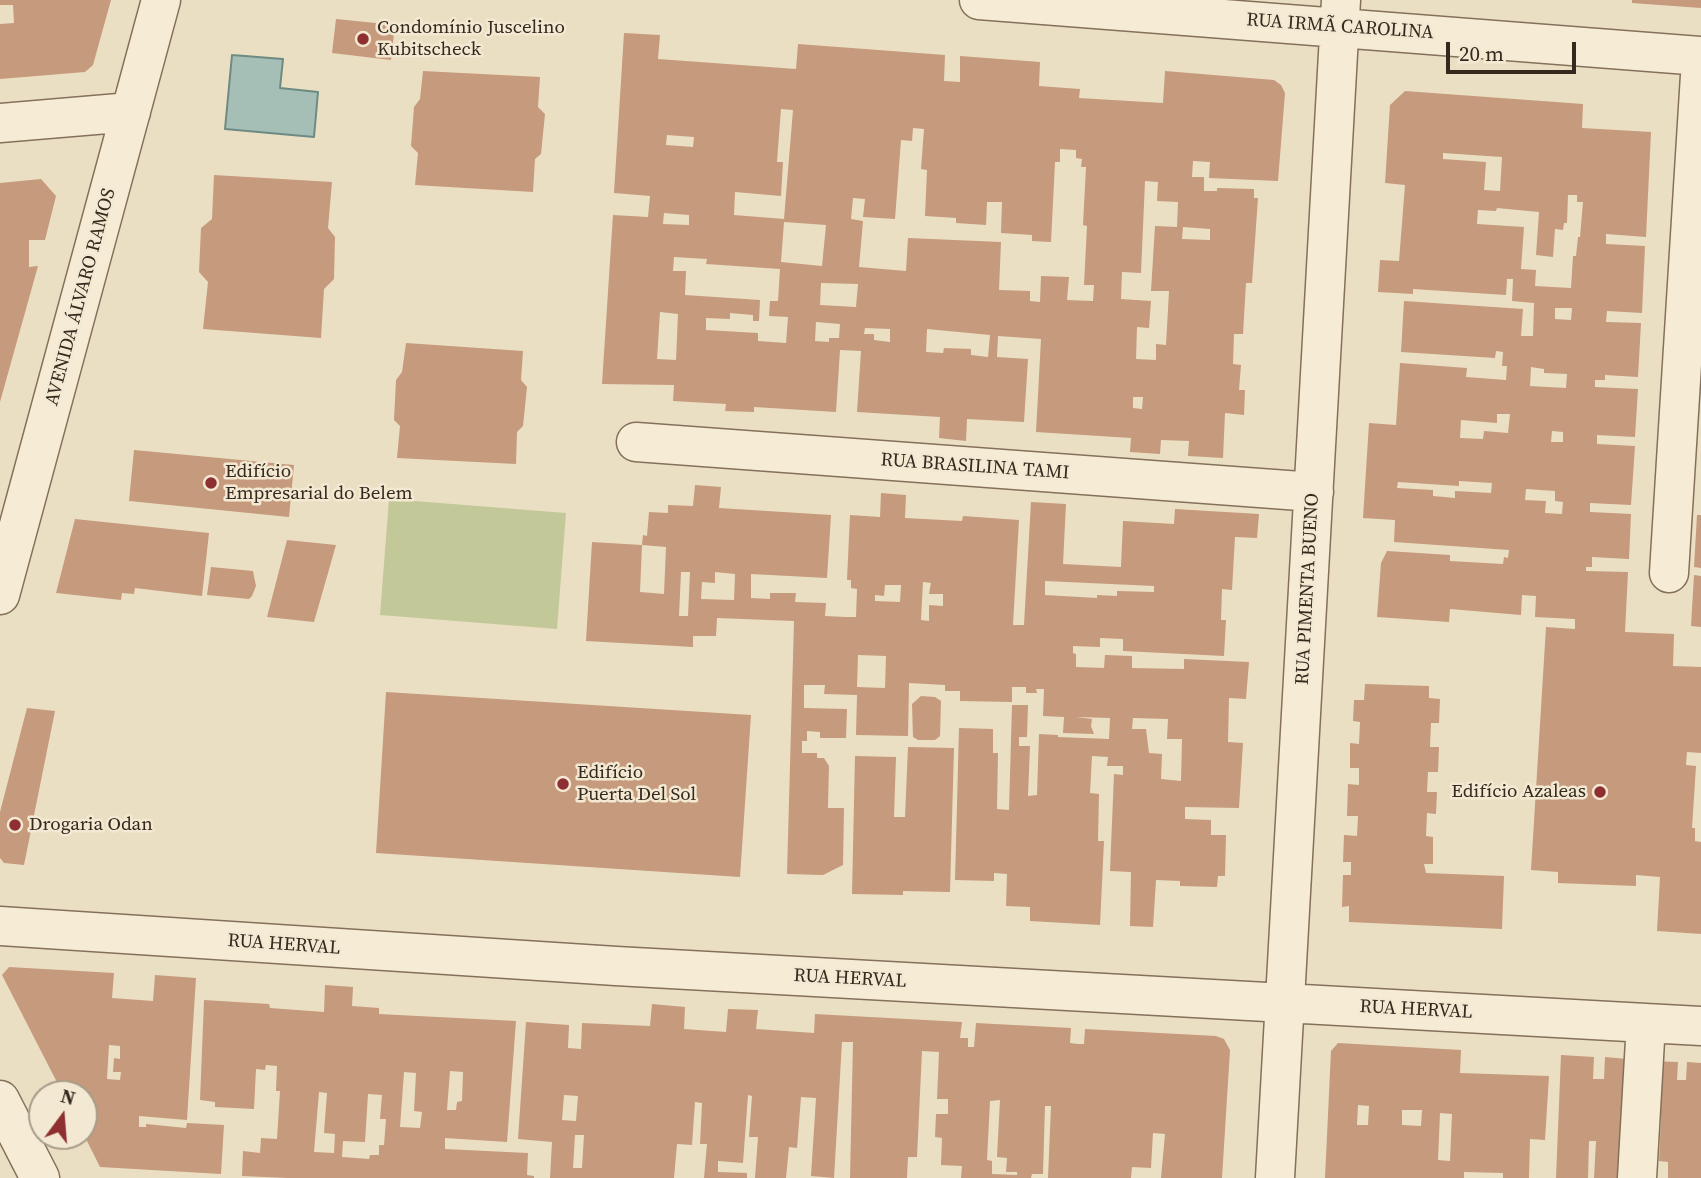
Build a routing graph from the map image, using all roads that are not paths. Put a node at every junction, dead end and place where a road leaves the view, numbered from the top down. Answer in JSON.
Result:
{"nodes":[{"id":1,"x":161,"y":0,"type":"edge"},
{"id":2,"x":979,"y":0,"type":"edge"},
{"id":3,"x":1340,"y":13,"type":"edge"},
{"id":4,"x":1701,"y":57,"type":"edge"},
{"id":5,"x":131,"y":111,"type":"junction"},
{"id":6,"x":0,"y":122,"type":"edge"},
{"id":7,"x":636,"y":442,"type":"dead end"},
{"id":8,"x":1314,"y":492,"type":"junction"},
{"id":9,"x":1669,"y":573,"type":"dead end"},
{"id":10,"x":0,"y":595,"type":"edge"},
{"id":11,"x":0,"y":926,"type":"edge"},
{"id":12,"x":1286,"y":1003,"type":"junction"},
{"id":13,"x":1646,"y":1023,"type":"junction"},
{"id":14,"x":1701,"y":1026,"type":"edge"},
{"id":15,"x":0,"y":1100,"type":"edge"},
{"id":16,"x":40,"y":1178,"type":"edge"},
{"id":17,"x":1275,"y":1178,"type":"edge"},
{"id":18,"x":1637,"y":1178,"type":"edge"}],
"edges":[{"from":1,"to":5,"type":"street","name":"AVENIDA ÁLVARO RAMOS"},
{"from":2,"to":3,"type":"street","name":"RUA IRMÃ CAROLINA"},
{"from":3,"to":4,"type":"street","name":"RUA IRMÃ CAROLINA"},
{"from":3,"to":8,"type":"street","name":"RUA PIMENTA BUENO"},
{"from":4,"to":9,"type":"street"},
{"from":5,"to":6,"type":"street"},
{"from":5,"to":10,"type":"street","name":"AVENIDA ÁLVARO RAMOS"},
{"from":7,"to":8,"type":"street","name":"RUA BRASILINA TAMI"},
{"from":8,"to":12,"type":"street","name":"RUA PIMENTA BUENO"},
{"from":11,"to":12,"type":"street","name":"RUA HERVAL"},
{"from":12,"to":13,"type":"street","name":"RUA HERVAL"},
{"from":12,"to":17,"type":"street","name":"RUA PIMENTA BUENO"},
{"from":13,"to":14,"type":"street","name":"RUA HERVAL"},
{"from":13,"to":18,"type":"street"},
{"from":15,"to":16,"type":"street"}]}
